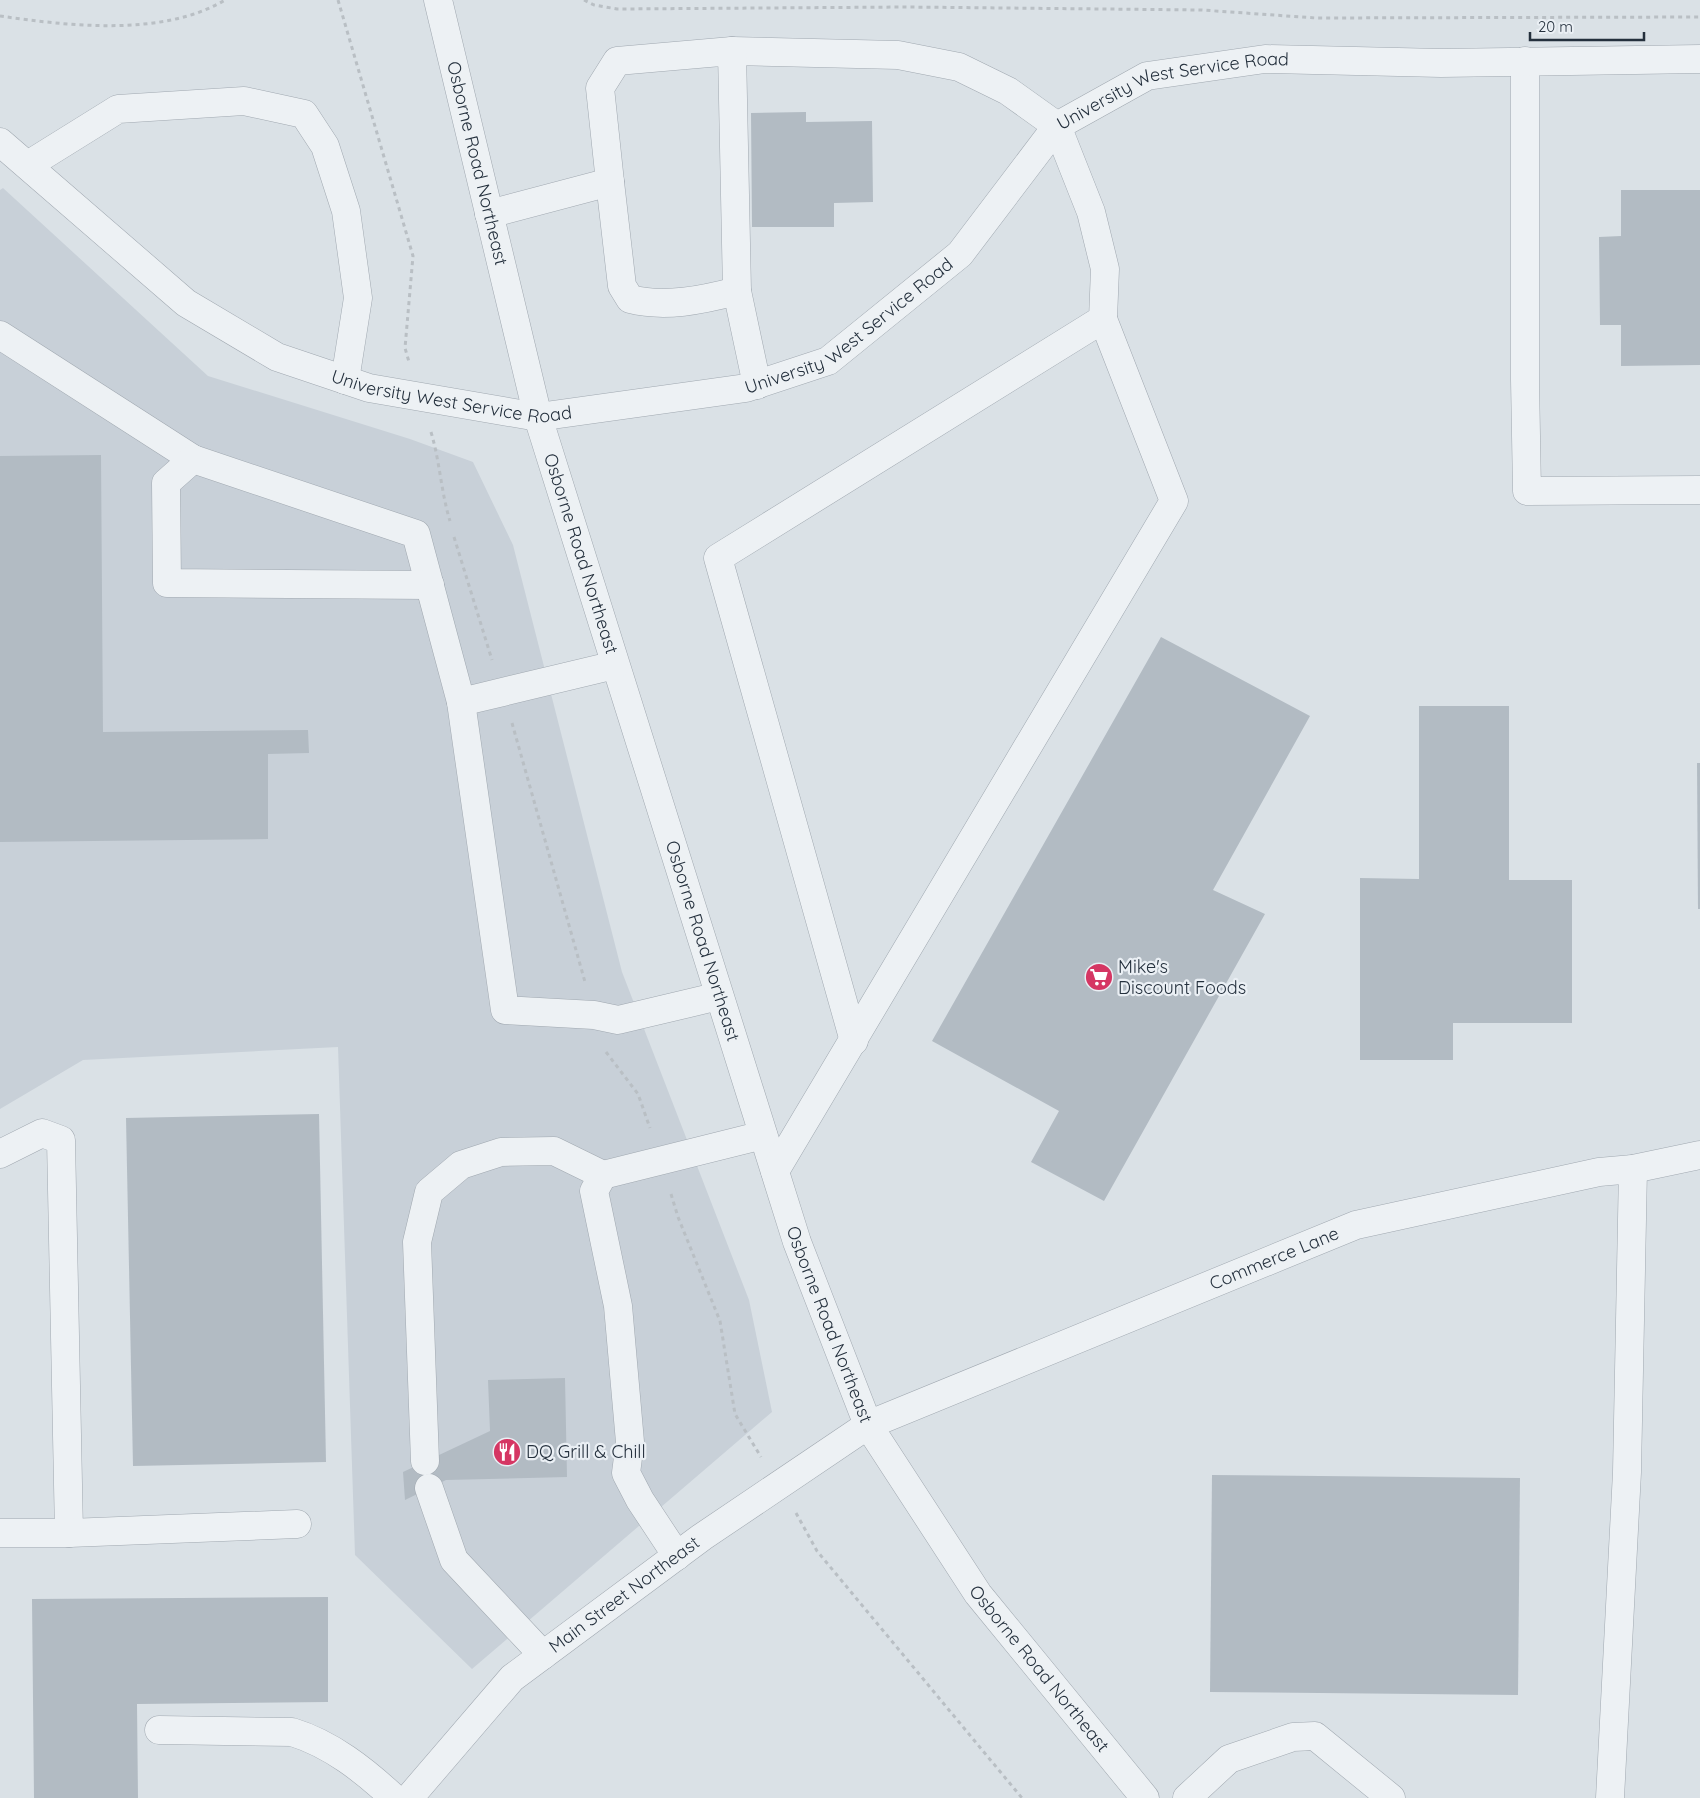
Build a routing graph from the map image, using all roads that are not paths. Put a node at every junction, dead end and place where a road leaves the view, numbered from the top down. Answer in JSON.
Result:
{"nodes":[{"id":1,"x":438,"y":0,"type":"edge"},
{"id":2,"x":732,"y":51,"type":"junction"},
{"id":3,"x":1700,"y":59,"type":"edge"},
{"id":4,"x":1525,"y":61,"type":"junction"},
{"id":5,"x":1057,"y":126,"type":"junction"},
{"id":6,"x":0,"y":142,"type":"edge"},
{"id":7,"x":28,"y":165,"type":"junction"},
{"id":8,"x":610,"y":182,"type":"junction"},
{"id":9,"x":489,"y":214,"type":"junction"},
{"id":10,"x":737,"y":291,"type":"junction"},
{"id":11,"x":1103,"y":319,"type":"junction"},
{"id":12,"x":0,"y":335,"type":"edge"},
{"id":13,"x":345,"y":380,"type":"junction"},
{"id":14,"x":757,"y":385,"type":"junction"},
{"id":15,"x":538,"y":417,"type":"junction"},
{"id":16,"x":193,"y":459,"type":"junction"},
{"id":17,"x":1700,"y":490,"type":"edge"},
{"id":18,"x":430,"y":585,"type":"junction"},
{"id":19,"x":615,"y":665,"type":"junction"},
{"id":20,"x":461,"y":702,"type":"junction"},
{"id":21,"x":720,"y":996,"type":"junction"},
{"id":22,"x":854,"y":1041,"type":"junction"},
{"id":23,"x":763,"y":1135,"type":"junction"},
{"id":24,"x":0,"y":1154,"type":"edge"},
{"id":25,"x":1700,"y":1155,"type":"edge"},
{"id":26,"x":1633,"y":1169,"type":"junction"},
{"id":27,"x":775,"y":1171,"type":"junction"},
{"id":28,"x":603,"y":1175,"type":"junction"},
{"id":29,"x":868,"y":1425,"type":"junction"},
{"id":30,"x":425,"y":1461,"type":"dead end"},
{"id":31,"x":428,"y":1488,"type":"dead end"},
{"id":32,"x":297,"y":1524,"type":"dead end"},
{"id":33,"x":0,"y":1533,"type":"edge"},
{"id":34,"x":69,"y":1533,"type":"junction"},
{"id":35,"x":677,"y":1556,"type":"junction"},
{"id":36,"x":543,"y":1655,"type":"junction"},
{"id":37,"x":159,"y":1730,"type":"dead end"},
{"id":38,"x":421,"y":1792,"type":"edge"},
{"id":39,"x":394,"y":1798,"type":"edge"},
{"id":40,"x":1145,"y":1798,"type":"edge"},
{"id":41,"x":1187,"y":1798,"type":"edge"},
{"id":42,"x":1391,"y":1798,"type":"edge"},
{"id":43,"x":1610,"y":1798,"type":"edge"}],
"edges":[{"from":1,"to":9,"type":"street","name":"Osborne Road Northeast"},
{"from":2,"to":5,"type":"street"},
{"from":2,"to":8,"type":"street"},
{"from":2,"to":10,"type":"street"},
{"from":3,"to":4,"type":"street","name":"University West Service Road"},
{"from":4,"to":5,"type":"street","name":"University West Service Road"},
{"from":4,"to":17,"type":"street"},
{"from":5,"to":11,"type":"street"},
{"from":5,"to":14,"type":"street","name":"University West Service Road"},
{"from":6,"to":7,"type":"street","name":"University West Service Road"},
{"from":7,"to":13,"type":"street","name":"University West Service Road"},
{"from":7,"to":13,"type":"street"},
{"from":8,"to":9,"type":"street"},
{"from":8,"to":10,"type":"street"},
{"from":9,"to":15,"type":"street","name":"Osborne Road Northeast"},
{"from":10,"to":14,"type":"street"},
{"from":11,"to":22,"type":"street"},
{"from":11,"to":22,"type":"street"},
{"from":12,"to":16,"type":"street"},
{"from":13,"to":15,"type":"street","name":"University West Service Road"},
{"from":14,"to":15,"type":"street","name":"University West Service Road"},
{"from":15,"to":19,"type":"street","name":"Osborne Road Northeast"},
{"from":16,"to":18,"type":"street"},
{"from":16,"to":18,"type":"street"},
{"from":18,"to":20,"type":"street"},
{"from":19,"to":20,"type":"street"},
{"from":19,"to":21,"type":"street","name":"Osborne Road Northeast"},
{"from":20,"to":21,"type":"street"},
{"from":21,"to":23,"type":"street","name":"Osborne Road Northeast"},
{"from":22,"to":27,"type":"street"},
{"from":23,"to":27,"type":"street","name":"Osborne Road Northeast"},
{"from":23,"to":28,"type":"street"},
{"from":24,"to":34,"type":"street"},
{"from":25,"to":26,"type":"street","name":"Commerce Lane"},
{"from":26,"to":29,"type":"street","name":"Commerce Lane"},
{"from":26,"to":43,"type":"street"},
{"from":27,"to":29,"type":"street","name":"Osborne Road Northeast"},
{"from":28,"to":30,"type":"street"},
{"from":28,"to":35,"type":"street"},
{"from":29,"to":35,"type":"street","name":"Main Street Northeast"},
{"from":29,"to":40,"type":"street","name":"Osborne Road Northeast"},
{"from":31,"to":36,"type":"street"},
{"from":32,"to":34,"type":"street"},
{"from":33,"to":34,"type":"street"},
{"from":35,"to":36,"type":"street","name":"Main Street Northeast"},
{"from":36,"to":38,"type":"street","name":"Main Street Northeast"},
{"from":37,"to":39,"type":"street"},
{"from":41,"to":42,"type":"street"}]}
